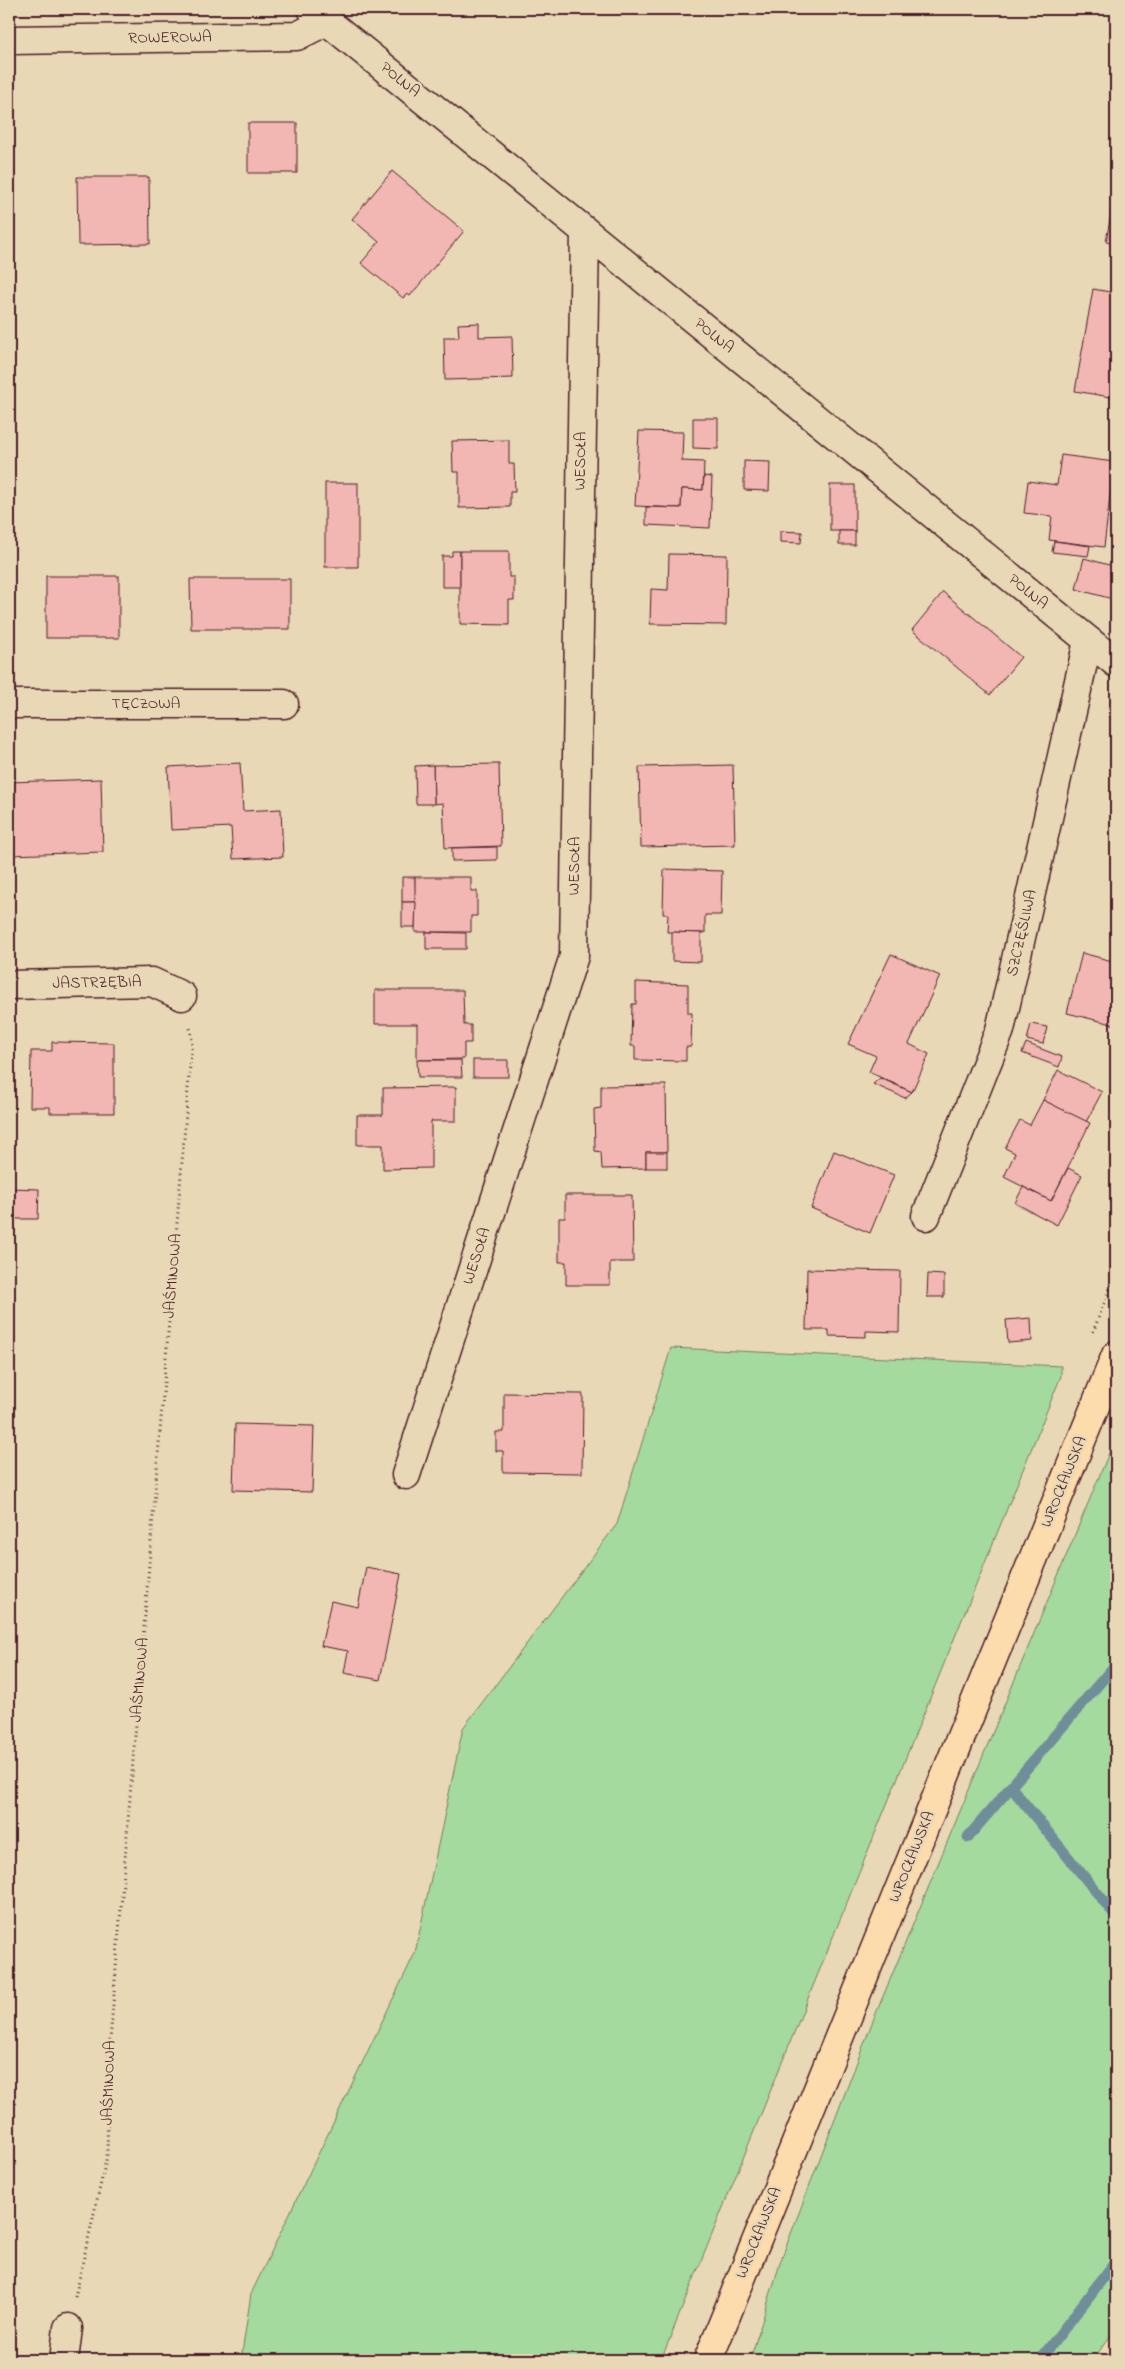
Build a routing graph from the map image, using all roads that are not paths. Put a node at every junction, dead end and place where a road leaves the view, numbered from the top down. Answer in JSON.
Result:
{"nodes":[{"id":1,"x":319,"y":15,"type":"edge"},
{"id":2,"x":9,"y":40,"type":"edge"},
{"id":3,"x":585,"y":231,"type":"junction"},
{"id":4,"x":1088,"y":641,"type":"junction"},
{"id":5,"x":1116,"y":663,"type":"edge"},
{"id":6,"x":9,"y":704,"type":"edge"},
{"id":7,"x":284,"y":704,"type":"dead end"},
{"id":8,"x":9,"y":985,"type":"edge"},
{"id":9,"x":182,"y":996,"type":"road end"},
{"id":10,"x":926,"y":1216,"type":"dead end"},
{"id":11,"x":1116,"y":1355,"type":"edge"},
{"id":12,"x":406,"y":1475,"type":"dead end"},
{"id":13,"x":68,"y":2328,"type":"road end"},
{"id":14,"x":64,"y":2360,"type":"edge"},
{"id":15,"x":708,"y":2360,"type":"edge"}],
"edges":[{"from":1,"to":2,"type":"street","name":"ROWEROWA"},
{"from":1,"to":3,"type":"street","name":"POLNA"},
{"from":3,"to":4,"type":"street","name":"POLNA"},
{"from":3,"to":12,"type":"street","name":"WESOŁA"},
{"from":4,"to":5,"type":"street","name":"POLNA"},
{"from":4,"to":10,"type":"street","name":"SZCZĘŚLIWA"},
{"from":6,"to":7,"type":"street","name":"TĘCZOWA"},
{"from":8,"to":9,"type":"street","name":"JASTRZĘBIA"},
{"from":11,"to":15,"type":"main road","name":"WROCŁAWSKA"},
{"from":13,"to":14,"type":"street"}]}
